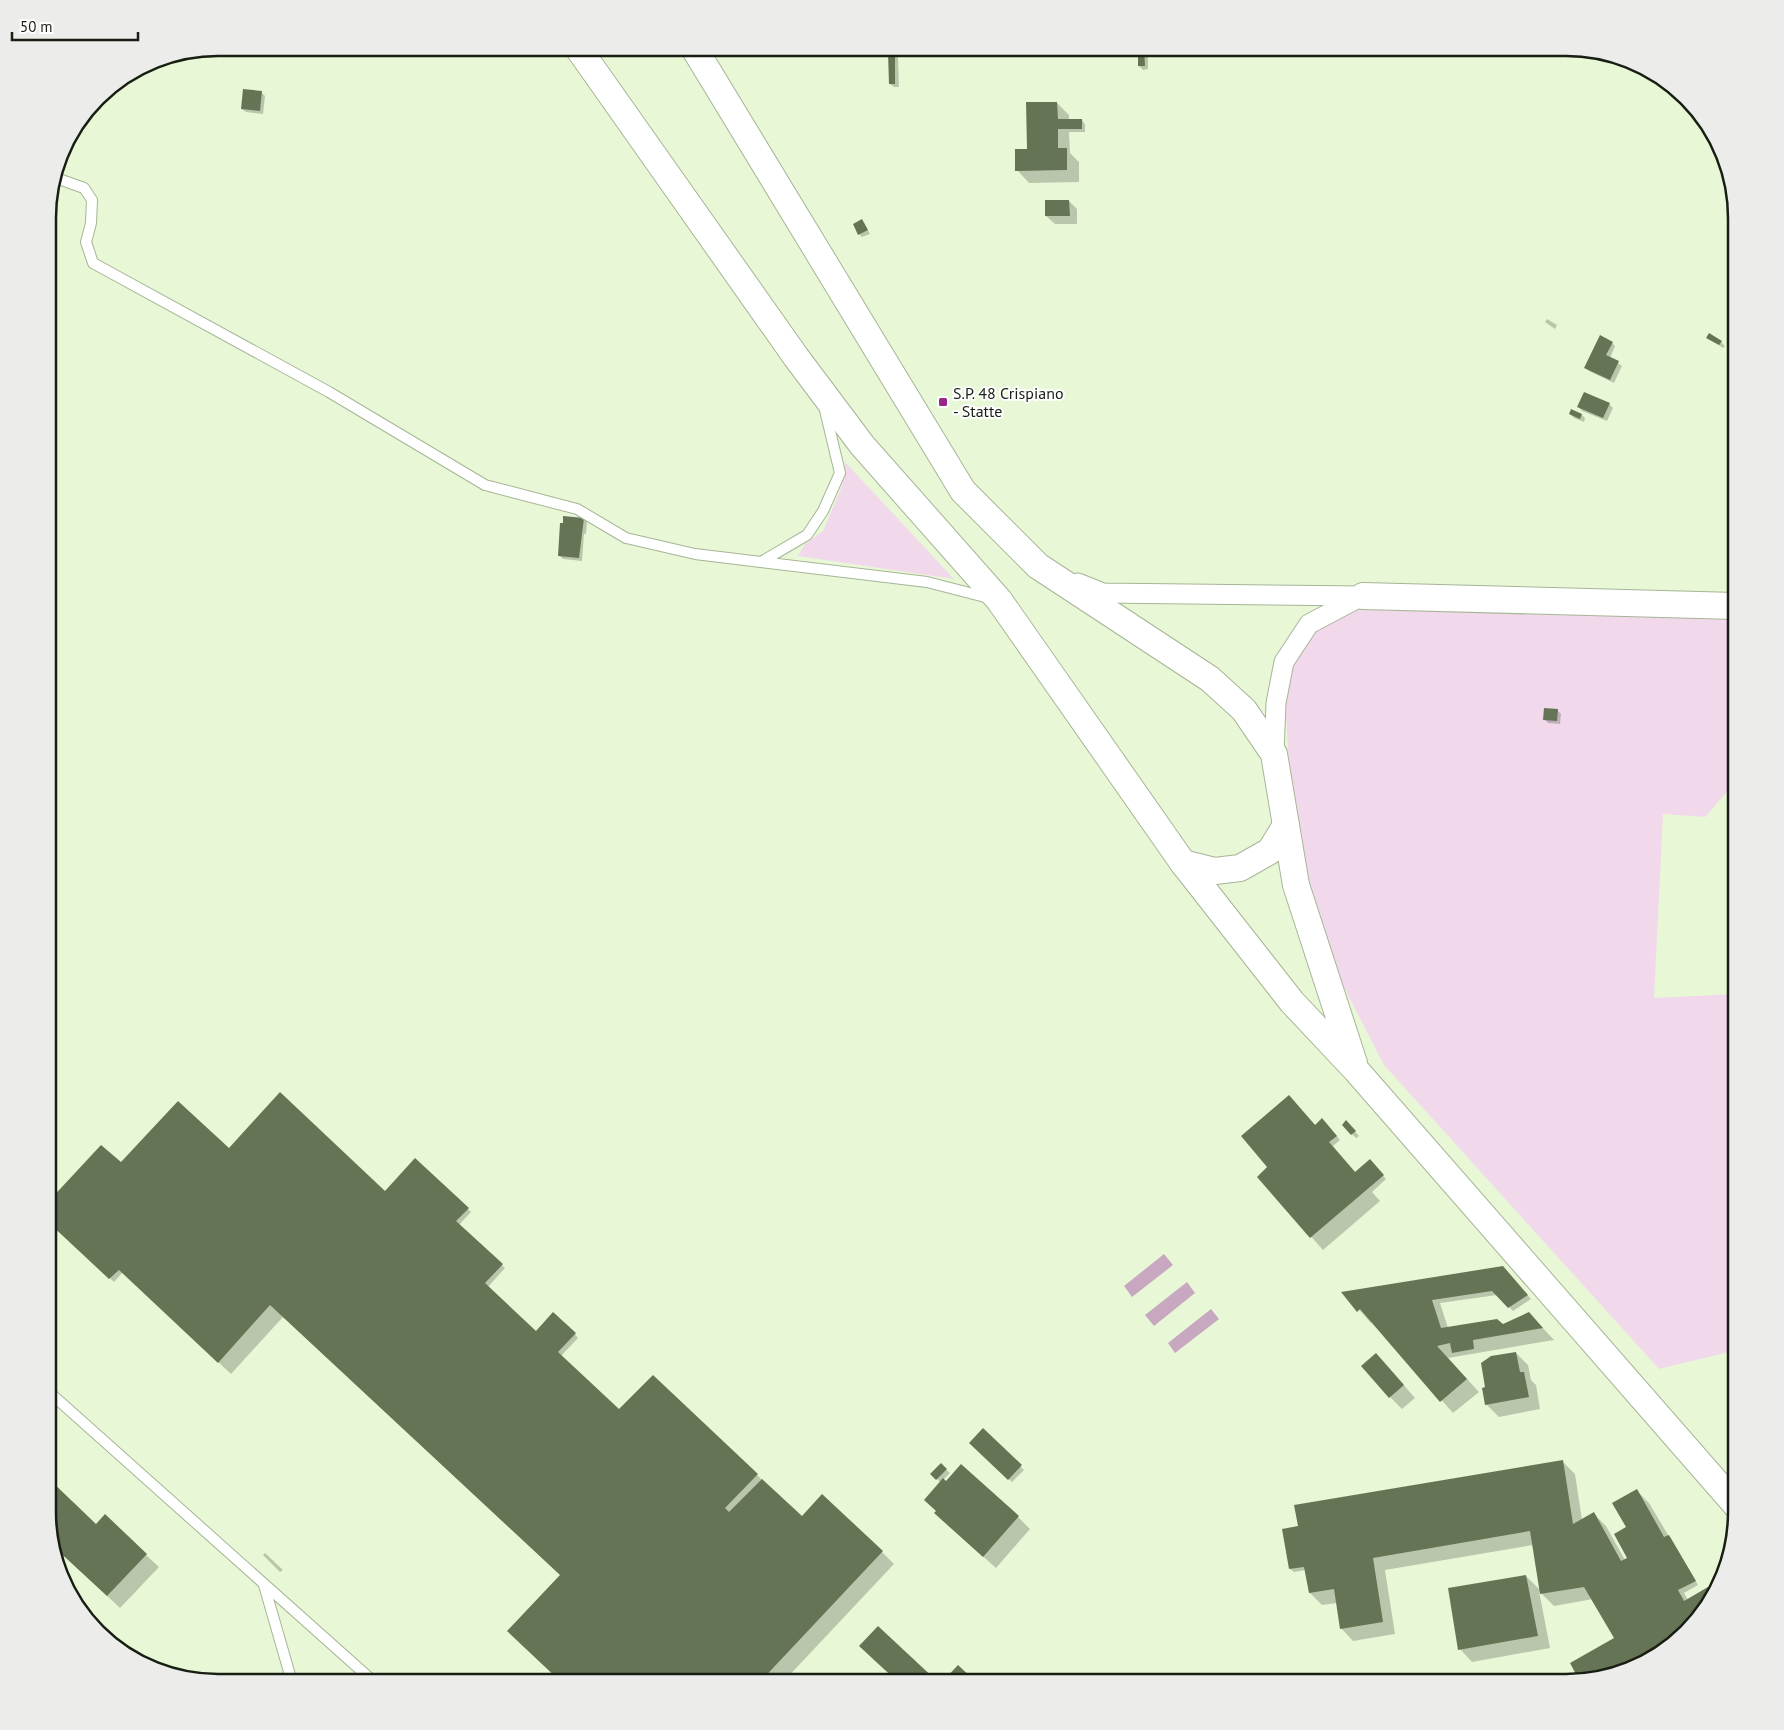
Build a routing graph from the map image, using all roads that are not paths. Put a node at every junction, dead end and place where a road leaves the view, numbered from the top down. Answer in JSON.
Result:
{"nodes":[{"id":1,"x":584,"y":57,"type":"edge"},
{"id":2,"x":699,"y":57,"type":"edge"},
{"id":3,"x":61,"y":180,"type":"edge"},
{"id":4,"x":816,"y":383,"type":"junction"},
{"id":5,"x":761,"y":562,"type":"junction"},
{"id":6,"x":1038,"y":566,"type":"junction"},
{"id":7,"x":1363,"y":596,"type":"junction"},
{"id":8,"x":999,"y":600,"type":"junction"},
{"id":9,"x":1728,"y":606,"type":"edge"},
{"id":10,"x":1274,"y":754,"type":"junction"},
{"id":11,"x":1286,"y":826,"type":"junction"},
{"id":12,"x":1183,"y":863,"type":"junction"},
{"id":13,"x":1356,"y":1070,"type":"junction"},
{"id":14,"x":56,"y":1398,"type":"edge"},
{"id":15,"x":1728,"y":1496,"type":"edge"},
{"id":16,"x":264,"y":1584,"type":"junction"},
{"id":17,"x":290,"y":1674,"type":"edge"},
{"id":18,"x":365,"y":1674,"type":"edge"}],
"edges":[{"from":1,"to":4,"type":"main road"},
{"from":2,"to":6,"type":"main road"},
{"from":3,"to":5,"type":"lane"},
{"from":4,"to":5,"type":"lane"},
{"from":4,"to":8,"type":"main road"},
{"from":5,"to":8,"type":"lane"},
{"from":6,"to":7,"type":"street"},
{"from":6,"to":10,"type":"main road"},
{"from":7,"to":9,"type":"main road"},
{"from":7,"to":10,"type":"street"},
{"from":8,"to":12,"type":"main road"},
{"from":10,"to":11,"type":"main road"},
{"from":11,"to":12,"type":"main road"},
{"from":11,"to":13,"type":"main road"},
{"from":12,"to":13,"type":"main road"},
{"from":13,"to":15,"type":"main road"},
{"from":14,"to":16,"type":"lane"},
{"from":16,"to":17,"type":"lane"},
{"from":16,"to":18,"type":"lane"}]}
